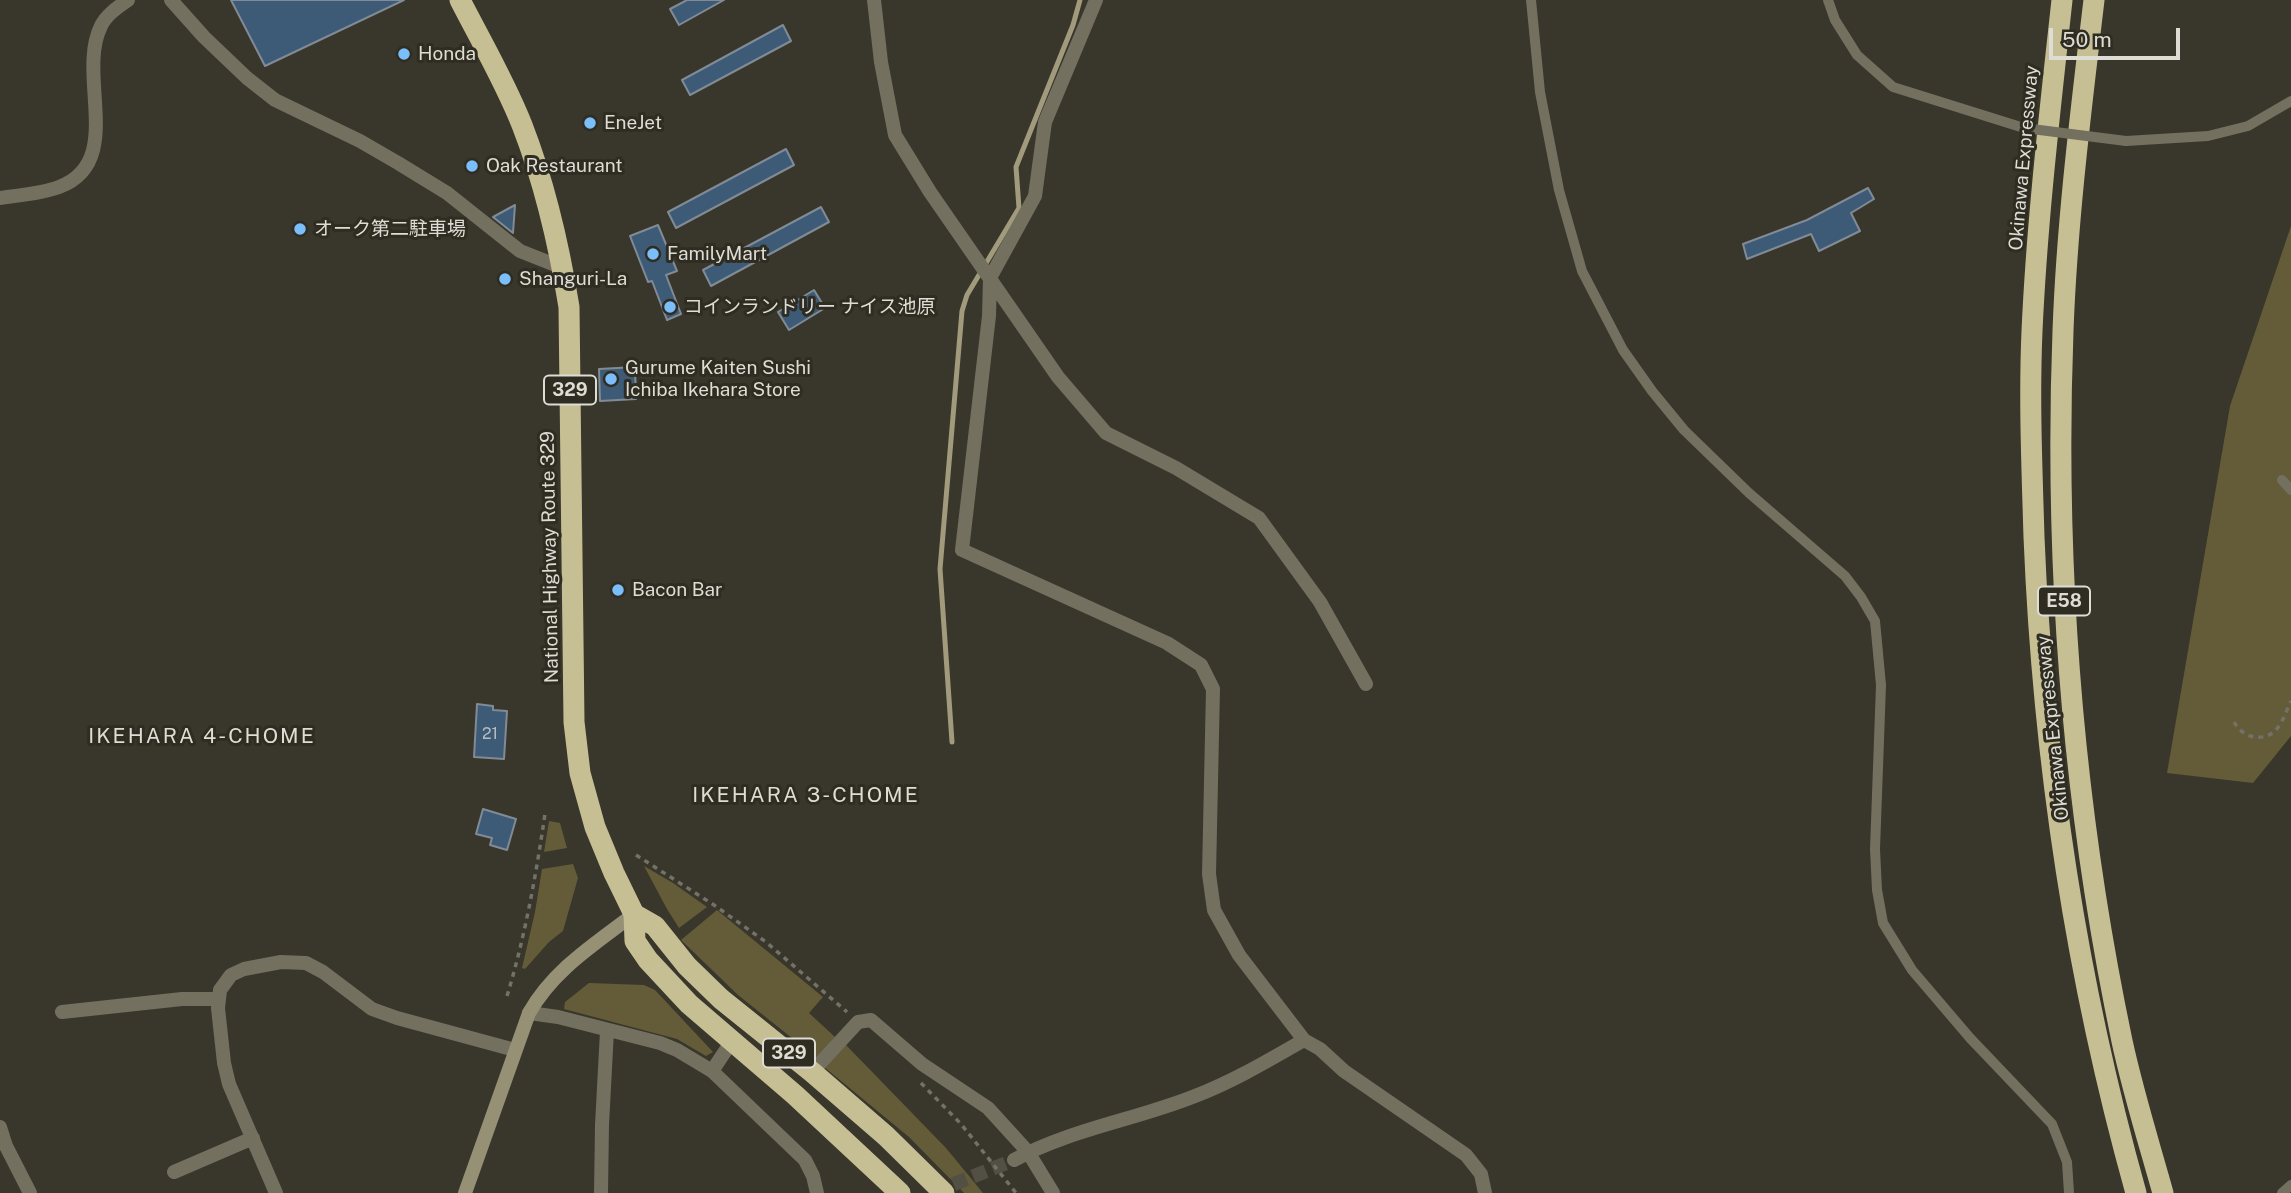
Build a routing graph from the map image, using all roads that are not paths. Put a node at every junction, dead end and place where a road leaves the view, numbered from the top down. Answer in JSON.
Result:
{"nodes":[{"id":1,"x":128,"y":0,"type":"edge"},
{"id":2,"x":171,"y":0,"type":"edge"},
{"id":3,"x":460,"y":0,"type":"edge"},
{"id":4,"x":874,"y":0,"type":"edge"},
{"id":5,"x":1096,"y":0,"type":"edge"},
{"id":6,"x":1531,"y":0,"type":"edge"},
{"id":7,"x":1828,"y":0,"type":"edge"},
{"id":8,"x":2062,"y":0,"type":"edge"},
{"id":9,"x":2094,"y":0,"type":"edge"},
{"id":10,"x":2291,"y":101,"type":"edge"},
{"id":11,"x":0,"y":198,"type":"edge"},
{"id":12,"x":563,"y":268,"type":"junction"},
{"id":13,"x":989,"y":277,"type":"junction"},
{"id":14,"x":2283,"y":480,"type":"dead end"},
{"id":15,"x":2291,"y":490,"type":"edge"},
{"id":16,"x":1366,"y":684,"type":"dead end"},
{"id":17,"x":634,"y":914,"type":"junction"},
{"id":18,"x":219,"y":999,"type":"junction"},
{"id":19,"x":62,"y":1012,"type":"dead end"},
{"id":20,"x":529,"y":1013,"type":"junction"},
{"id":21,"x":607,"y":1031,"type":"junction"},
{"id":22,"x":1304,"y":1040,"type":"junction"},
{"id":23,"x":732,"y":1041,"type":"junction"},
{"id":24,"x":515,"y":1050,"type":"junction"},
{"id":25,"x":712,"y":1071,"type":"junction"},
{"id":26,"x":813,"y":1072,"type":"junction"},
{"id":27,"x":0,"y":1127,"type":"edge"},
{"id":28,"x":253,"y":1138,"type":"junction"},
{"id":29,"x":1028,"y":1152,"type":"junction"},
{"id":30,"x":1014,"y":1160,"type":"tunnel mouth"},
{"id":31,"x":174,"y":1172,"type":"dead end"},
{"id":32,"x":2291,"y":1185,"type":"edge"},
{"id":33,"x":30,"y":1193,"type":"edge"},
{"id":34,"x":276,"y":1193,"type":"edge"},
{"id":35,"x":465,"y":1193,"type":"edge"},
{"id":36,"x":601,"y":1193,"type":"edge"},
{"id":37,"x":817,"y":1193,"type":"edge"},
{"id":38,"x":900,"y":1193,"type":"edge"},
{"id":39,"x":944,"y":1193,"type":"edge"},
{"id":40,"x":1053,"y":1193,"type":"edge"},
{"id":41,"x":1485,"y":1193,"type":"edge"},
{"id":42,"x":2069,"y":1193,"type":"edge"},
{"id":43,"x":2136,"y":1193,"type":"edge"},
{"id":44,"x":2163,"y":1193,"type":"edge"},
{"id":45,"x":2282,"y":1193,"type":"edge"}],
"edges":[{"from":1,"to":11,"type":"street"},
{"from":2,"to":12,"type":"street"},
{"from":3,"to":12,"type":"highway","name":"National Highway Route 329","number":"329"},
{"from":4,"to":13,"type":"street"},
{"from":5,"to":13,"type":"street"},
{"from":6,"to":42,"type":"lane"},
{"from":7,"to":10,"type":"lane","bridge":true},
{"from":8,"to":43,"type":"highway","name":"Okinawa Expressway","number":"E58"},
{"from":9,"to":44,"type":"highway","name":"Okinawa Expressway","number":"E58"},
{"from":12,"to":17,"type":"highway","name":"National Highway Route 329","number":"329"},
{"from":13,"to":16,"type":"street"},
{"from":13,"to":22,"type":"street"},
{"from":14,"to":15,"type":"lane"},
{"from":17,"to":20,"type":"main road"},
{"from":17,"to":23,"type":"highway","name":"National Highway Route 329","number":"329"},
{"from":17,"to":26,"type":"highway","name":"National Highway Route 329","number":"329"},
{"from":18,"to":19,"type":"street"},
{"from":18,"to":24,"type":"street"},
{"from":18,"to":28,"type":"street"},
{"from":20,"to":21,"type":"street"},
{"from":20,"to":24,"type":"main road"},
{"from":21,"to":25,"type":"street"},
{"from":21,"to":36,"type":"street"},
{"from":22,"to":29,"type":"street"},
{"from":22,"to":41,"type":"street"},
{"from":23,"to":25,"type":"street"},
{"from":23,"to":38,"type":"highway","name":"National Highway Route 329","number":"329"},
{"from":24,"to":35,"type":"main road"},
{"from":25,"to":37,"type":"street"},
{"from":26,"to":29,"type":"street"},
{"from":26,"to":39,"type":"highway","name":"National Highway Route 329","number":"329"},
{"from":27,"to":33,"type":"street"},
{"from":28,"to":31,"type":"street"},
{"from":28,"to":34,"type":"street"},
{"from":29,"to":30,"type":"street"},
{"from":29,"to":40,"type":"street"},
{"from":32,"to":45,"type":"lane"}]}
